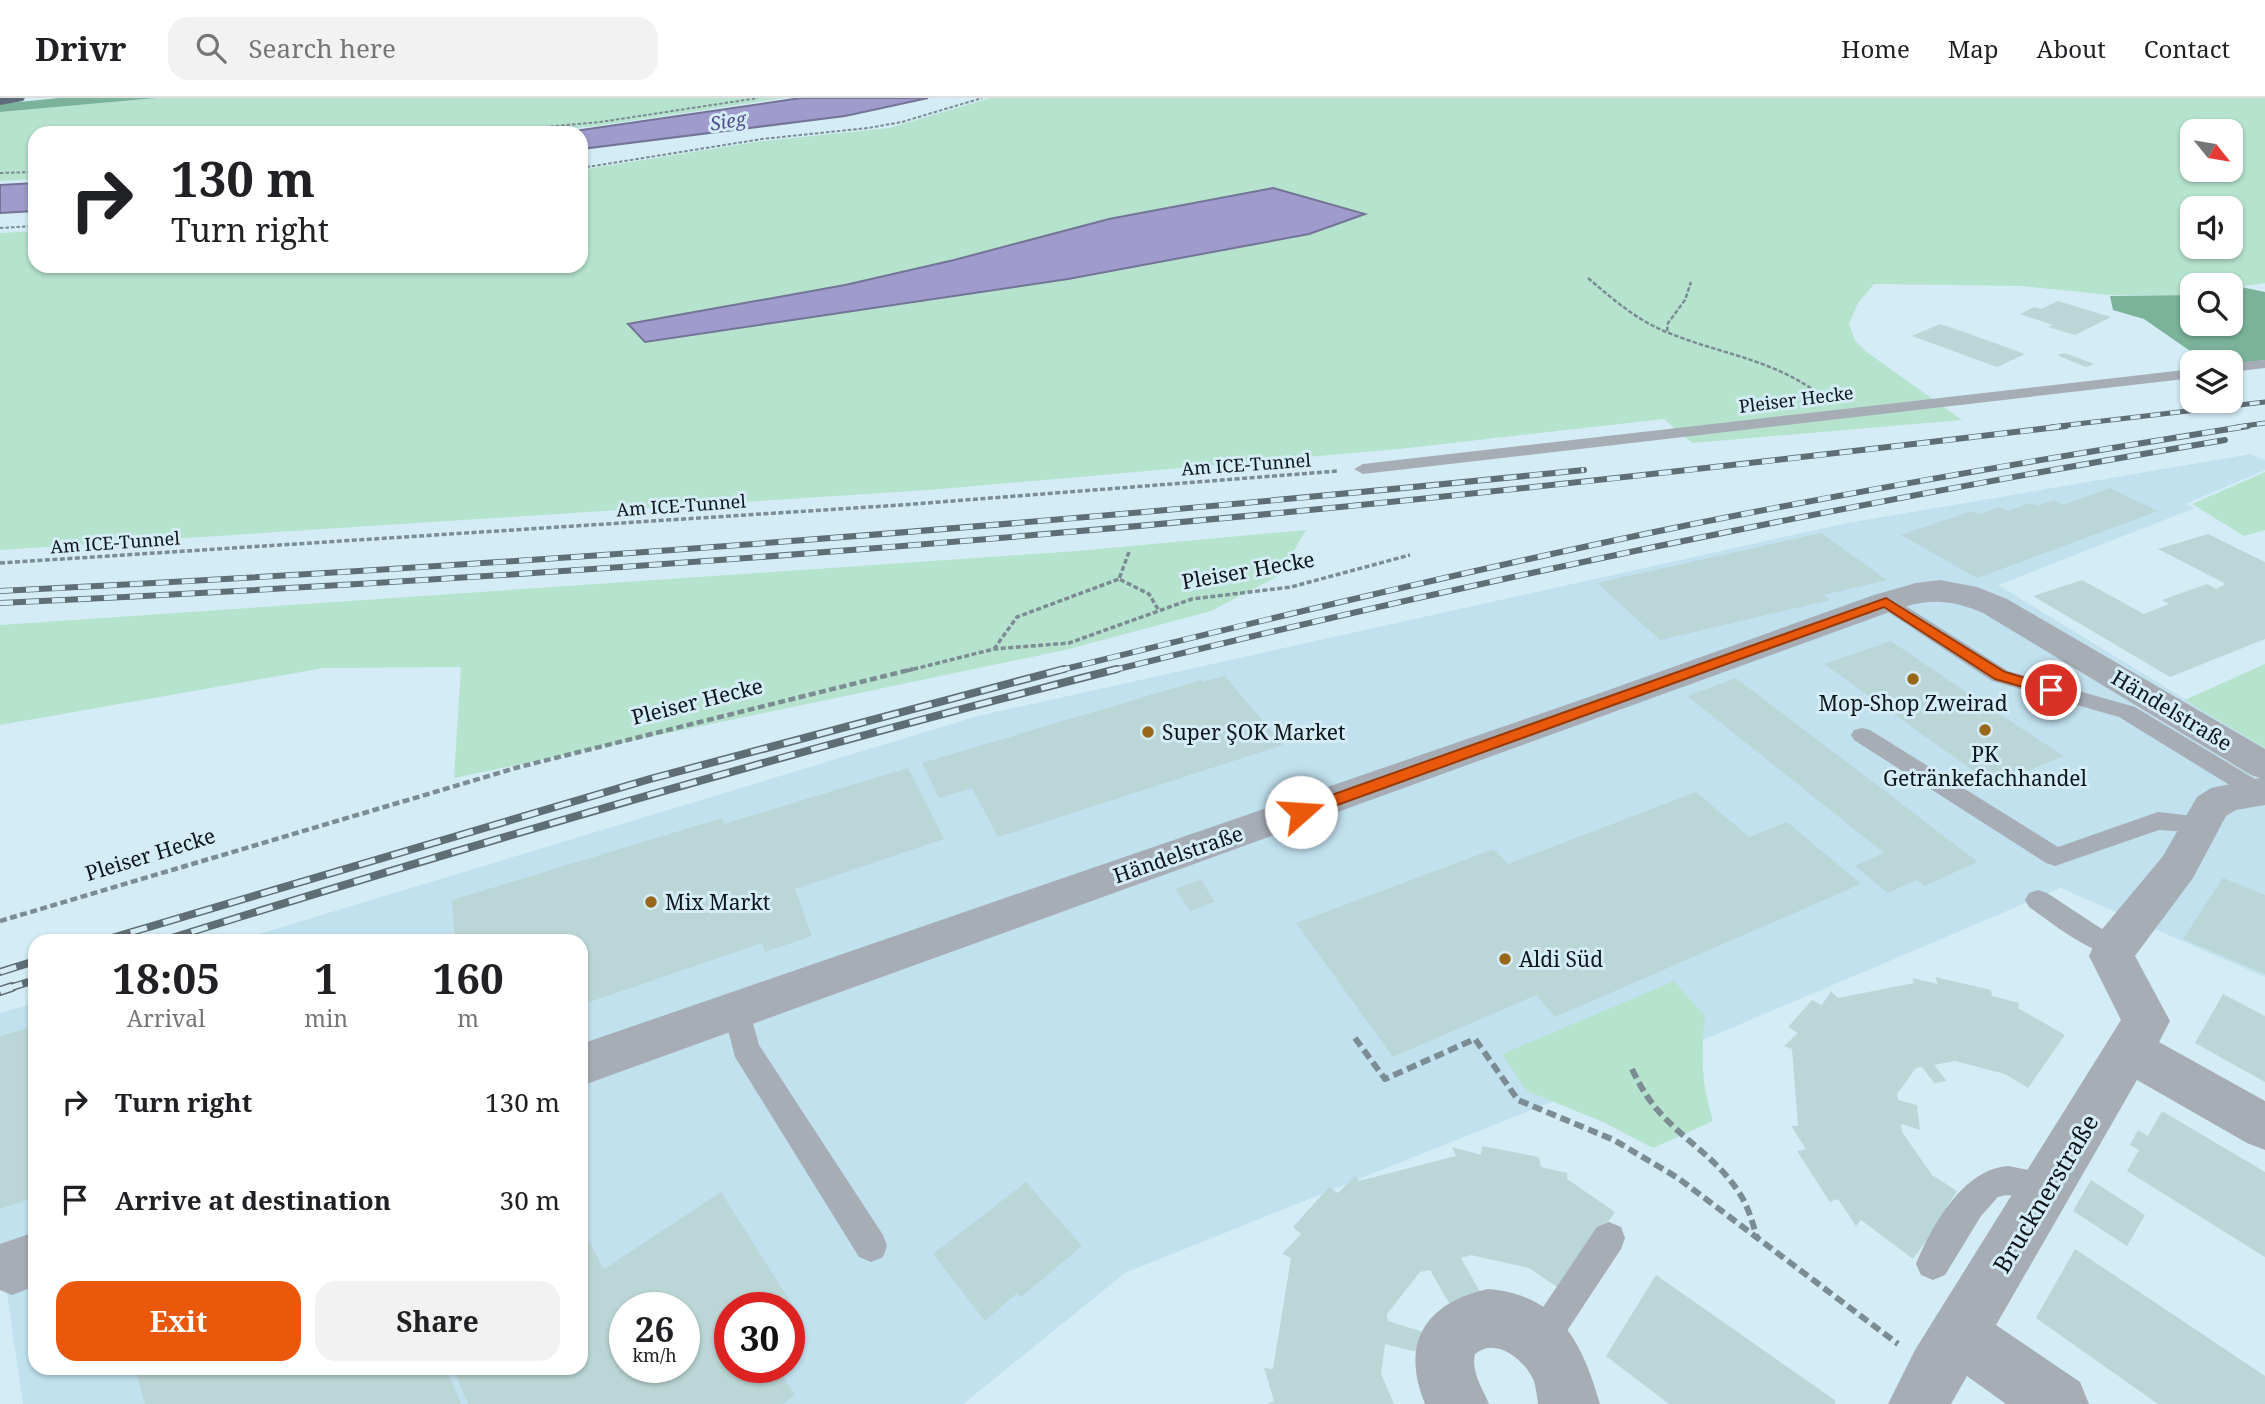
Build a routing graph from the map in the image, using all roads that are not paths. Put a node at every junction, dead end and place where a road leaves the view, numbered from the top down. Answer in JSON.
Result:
{"nodes":[{"id":1,"x":17,"y":98,"type":"edge"},
{"id":2,"x":0,"y":100,"type":"edge"},
{"id":3,"x":2265,"y":364,"type":"edge"},
{"id":4,"x":2243,"y":367,"type":"edge"},
{"id":5,"x":2180,"y":374,"type":"edge"},
{"id":6,"x":1363,"y":469,"type":"road end"},
{"id":7,"x":1886,"y":602,"type":"junction"},
{"id":8,"x":1862,"y":735,"type":"dead end"},
{"id":9,"x":2262,"y":783,"type":"edge"},
{"id":10,"x":2203,"y":824,"type":"junction"},
{"id":11,"x":2038,"y":900,"type":"dead end"},
{"id":12,"x":2115,"y":946,"type":"junction"},
{"id":13,"x":737,"y":1010,"type":"junction"},
{"id":14,"x":2129,"y":1050,"type":"junction"},
{"id":15,"x":588,"y":1063,"type":"edge"},
{"id":16,"x":2265,"y":1127,"type":"edge"},
{"id":17,"x":2049,"y":1186,"type":"junction"},
{"id":18,"x":1609,"y":1238,"type":"dead end"},
{"id":19,"x":872,"y":1246,"type":"dead end"},
{"id":20,"x":1933,"y":1264,"type":"dead end"},
{"id":21,"x":1541,"y":1340,"type":"junction"},
{"id":22,"x":1938,"y":1370,"type":"edge"},
{"id":23,"x":1458,"y":1404,"type":"edge"},
{"id":24,"x":1569,"y":1404,"type":"edge"},
{"id":25,"x":2057,"y":1404,"type":"edge"}],
"edges":[{"from":1,"to":2,"type":"highway"},
{"from":3,"to":4,"type":"lane"},
{"from":5,"to":6,"type":"lane","name":"Pleiser Hecke"},
{"from":7,"to":9,"type":"lane"},
{"from":7,"to":9,"type":"street","name":"Händelstraße"},
{"from":7,"to":13,"type":"street","name":"Händelstraße"},
{"from":8,"to":10,"type":"lane"},
{"from":9,"to":10,"type":"street"},
{"from":10,"to":12,"type":"street"},
{"from":11,"to":12,"type":"lane"},
{"from":12,"to":14,"type":"street","name":"Brucknerstraße"},
{"from":13,"to":15,"type":"street","name":"Händelstraße"},
{"from":13,"to":19,"type":"lane"},
{"from":14,"to":16,"type":"street"},
{"from":14,"to":17,"type":"street","name":"Brucknerstraße"},
{"from":17,"to":20,"type":"lane"},
{"from":17,"to":22,"type":"street","name":"Brucknerstraße"},
{"from":18,"to":21,"type":"lane"},
{"from":21,"to":23,"type":"street"},
{"from":21,"to":24,"type":"street"},
{"from":22,"to":25,"type":"street"}]}
